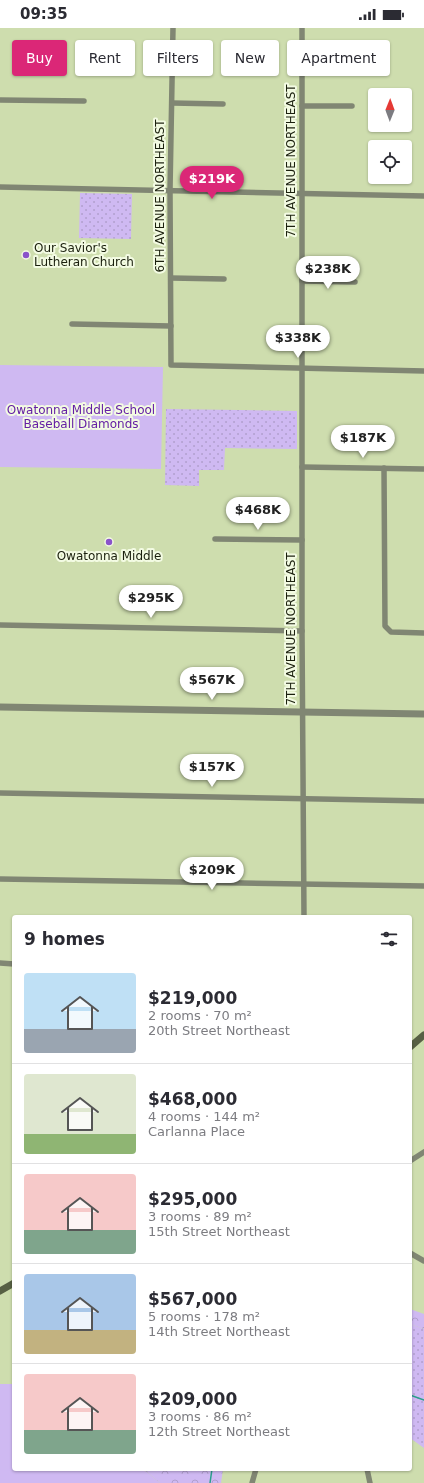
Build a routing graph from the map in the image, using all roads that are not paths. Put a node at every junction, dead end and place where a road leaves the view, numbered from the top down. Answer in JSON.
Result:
{"nodes":[{"id":1,"x":173,"y":28,"type":"edge"},
{"id":2,"x":302,"y":28,"type":"edge"},
{"id":3,"x":0,"y":100,"type":"edge"},
{"id":4,"x":84,"y":101,"type":"dead end"},
{"id":5,"x":172,"y":103,"type":"junction"},
{"id":6,"x":223,"y":104,"type":"dead end"},
{"id":7,"x":302,"y":106,"type":"junction"},
{"id":8,"x":352,"y":106,"type":"dead end"},
{"id":9,"x":0,"y":187,"type":"edge"},
{"id":10,"x":170,"y":190,"type":"junction"},
{"id":11,"x":302,"y":193,"type":"junction"},
{"id":12,"x":424,"y":196,"type":"edge"},
{"id":13,"x":170,"y":278,"type":"junction"},
{"id":14,"x":224,"y":279,"type":"dead end"},
{"id":15,"x":302,"y":281,"type":"junction"},
{"id":16,"x":355,"y":282,"type":"dead end"},
{"id":17,"x":72,"y":324,"type":"dead end"},
{"id":18,"x":171,"y":326,"type":"junction"},
{"id":19,"x":302,"y":368,"type":"junction"},
{"id":20,"x":424,"y":370,"type":"edge"},
{"id":21,"x":302,"y":467,"type":"junction"},
{"id":22,"x":384,"y":468,"type":"junction"},
{"id":23,"x":424,"y":469,"type":"edge"},
{"id":24,"x":215,"y":539,"type":"dead end"},
{"id":25,"x":302,"y":540,"type":"junction"},
{"id":26,"x":0,"y":625,"type":"edge"},
{"id":27,"x":302,"y":631,"type":"junction"},
{"id":28,"x":424,"y":633,"type":"edge"},
{"id":29,"x":0,"y":707,"type":"edge"},
{"id":30,"x":303,"y":712,"type":"junction"},
{"id":31,"x":424,"y":714,"type":"edge"},
{"id":32,"x":0,"y":793,"type":"edge"},
{"id":33,"x":303,"y":799,"type":"junction"},
{"id":34,"x":424,"y":801,"type":"edge"},
{"id":35,"x":0,"y":879,"type":"edge"},
{"id":36,"x":304,"y":884,"type":"junction"},
{"id":37,"x":424,"y":886,"type":"edge"},
{"id":38,"x":304,"y":915,"type":"edge"},
{"id":39,"x":0,"y":963,"type":"edge"},
{"id":40,"x":12,"y":964,"type":"edge"},
{"id":41,"x":424,"y":1035,"type":"edge"},
{"id":42,"x":412,"y":1045,"type":"edge"},
{"id":43,"x":424,"y":1152,"type":"edge"},
{"id":44,"x":412,"y":1160,"type":"edge"},
{"id":45,"x":412,"y":1254,"type":"edge"},
{"id":46,"x":424,"y":1261,"type":"edge"},
{"id":47,"x":12,"y":1284,"type":"edge"},
{"id":48,"x":0,"y":1291,"type":"edge"},
{"id":49,"x":255,"y":1471,"type":"edge"},
{"id":50,"x":367,"y":1471,"type":"edge"},
{"id":51,"x":252,"y":1483,"type":"edge"},
{"id":52,"x":370,"y":1483,"type":"edge"}],
"edges":[{"from":1,"to":5,"type":"street","name":"6TH AVENUE NORTHEAST"},
{"from":2,"to":7,"type":"street","name":"7TH AVENUE NORTHEAST"},
{"from":3,"to":4,"type":"street"},
{"from":5,"to":6,"type":"street"},
{"from":5,"to":10,"type":"street","name":"6TH AVENUE NORTHEAST"},
{"from":7,"to":8,"type":"street"},
{"from":7,"to":11,"type":"street","name":"7TH AVENUE NORTHEAST"},
{"from":9,"to":10,"type":"street"},
{"from":10,"to":11,"type":"street"},
{"from":10,"to":13,"type":"street","name":"6TH AVENUE NORTHEAST"},
{"from":11,"to":12,"type":"street"},
{"from":11,"to":15,"type":"street","name":"7TH AVENUE NORTHEAST"},
{"from":13,"to":14,"type":"street"},
{"from":13,"to":18,"type":"street","name":"6TH AVENUE NORTHEAST"},
{"from":15,"to":16,"type":"street"},
{"from":15,"to":19,"type":"street","name":"7TH AVENUE NORTHEAST"},
{"from":17,"to":18,"type":"street"},
{"from":18,"to":19,"type":"street","name":"6TH AVENUE NORTHEAST"},
{"from":19,"to":20,"type":"street"},
{"from":19,"to":21,"type":"street","name":"7TH AVENUE NORTHEAST"},
{"from":21,"to":22,"type":"street"},
{"from":21,"to":25,"type":"street","name":"7TH AVENUE NORTHEAST"},
{"from":22,"to":23,"type":"street"},
{"from":22,"to":28,"type":"street"},
{"from":24,"to":25,"type":"street"},
{"from":25,"to":27,"type":"street","name":"7TH AVENUE NORTHEAST"},
{"from":26,"to":27,"type":"street"},
{"from":27,"to":30,"type":"street","name":"7TH AVENUE NORTHEAST"},
{"from":29,"to":30,"type":"street"},
{"from":30,"to":31,"type":"street"},
{"from":30,"to":33,"type":"street","name":"7TH AVENUE NORTHEAST"},
{"from":32,"to":33,"type":"street"},
{"from":33,"to":34,"type":"street"},
{"from":33,"to":36,"type":"street","name":"7TH AVENUE NORTHEAST"},
{"from":35,"to":36,"type":"street"},
{"from":36,"to":37,"type":"street"},
{"from":36,"to":38,"type":"street","name":"7TH AVENUE NORTHEAST"},
{"from":39,"to":40,"type":"street"},
{"from":41,"to":42,"type":"main road"},
{"from":43,"to":44,"type":"street"},
{"from":45,"to":46,"type":"street"},
{"from":47,"to":48,"type":"main road"},
{"from":49,"to":51,"type":"street"},
{"from":50,"to":52,"type":"street"}]}
